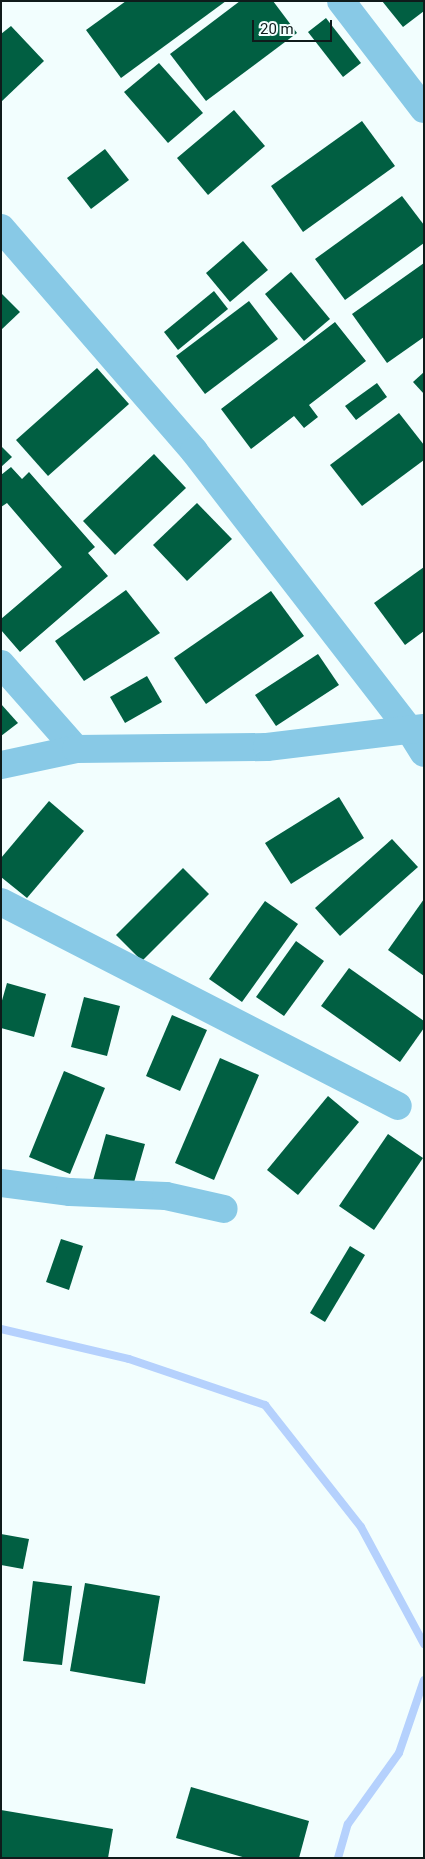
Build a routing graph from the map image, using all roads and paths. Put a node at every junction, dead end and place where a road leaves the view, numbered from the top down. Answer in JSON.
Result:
{"nodes":[{"id":1,"x":341,"y":1,"type":"edge"},
{"id":2,"x":424,"y":109,"type":"edge"},
{"id":3,"x":1,"y":228,"type":"edge"},
{"id":4,"x":1,"y":664,"type":"edge"},
{"id":5,"x":416,"y":728,"type":"edge"},
{"id":6,"x":76,"y":749,"type":"junction"},
{"id":7,"x":424,"y":753,"type":"edge"},
{"id":8,"x":1,"y":765,"type":"edge"},
{"id":9,"x":1,"y":902,"type":"edge"},
{"id":10,"x":398,"y":1106,"type":"dead end"},
{"id":11,"x":1,"y":1183,"type":"edge"},
{"id":12,"x":224,"y":1209,"type":"dead end"}],
"edges":[{"from":1,"to":2,"type":"street"},
{"from":3,"to":5,"type":"street"},
{"from":4,"to":6,"type":"street"},
{"from":5,"to":6,"type":"street"},
{"from":5,"to":7,"type":"street"},
{"from":6,"to":8,"type":"street"},
{"from":9,"to":10,"type":"street"},
{"from":11,"to":12,"type":"street"}]}
